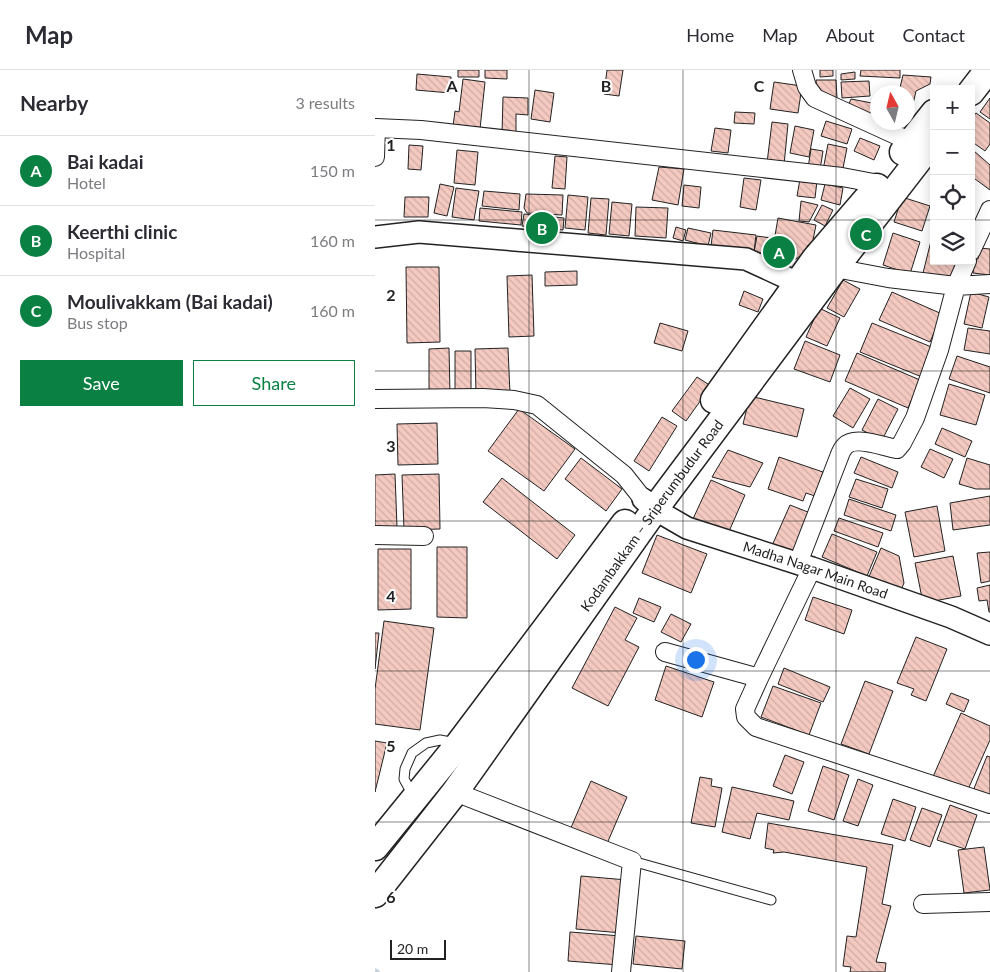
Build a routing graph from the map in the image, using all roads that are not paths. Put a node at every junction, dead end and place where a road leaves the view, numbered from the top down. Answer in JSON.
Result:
{"nodes":[{"id":1,"x":803,"y":70,"type":"edge"},
{"id":2,"x":968,"y":70,"type":"edge"},
{"id":3,"x":988,"y":70,"type":"edge"},
{"id":4,"x":956,"y":85,"type":"edge"},
{"id":5,"x":975,"y":87,"type":"edge"},
{"id":6,"x":930,"y":125,"type":"edge"},
{"id":7,"x":376,"y":128,"type":"edge"},
{"id":8,"x":924,"y":144,"type":"edge"},
{"id":9,"x":375,"y":157,"type":"edge"},
{"id":10,"x":879,"y":184,"type":"junction"},
{"id":11,"x":990,"y":210,"type":"edge"},
{"id":12,"x":375,"y":237,"type":"edge"},
{"id":13,"x":975,"y":242,"type":"edge"},
{"id":14,"x":825,"y":264,"type":"junction"},
{"id":15,"x":965,"y":265,"type":"edge"},
{"id":16,"x":990,"y":284,"type":"edge"},
{"id":17,"x":956,"y":286,"type":"junction"},
{"id":18,"x":807,"y":289,"type":"junction"},
{"id":19,"x":375,"y":399,"type":"edge"},
{"id":20,"x":650,"y":504,"type":"junction"},
{"id":21,"x":375,"y":535,"type":"edge"},
{"id":22,"x":424,"y":536,"type":"dead end"},
{"id":23,"x":805,"y":565,"type":"junction"},
{"id":24,"x":990,"y":634,"type":"edge"},
{"id":25,"x":665,"y":652,"type":"dead end"},
{"id":26,"x":759,"y":678,"type":"junction"},
{"id":27,"x":455,"y":792,"type":"junction"},
{"id":28,"x":990,"y":804,"type":"edge"},
{"id":29,"x":375,"y":847,"type":"edge"},
{"id":30,"x":632,"y":861,"type":"junction"},
{"id":31,"x":375,"y":894,"type":"edge"},
{"id":32,"x":771,"y":900,"type":"dead end"},
{"id":33,"x":990,"y":902,"type":"edge"},
{"id":34,"x":923,"y":904,"type":"dead end"},
{"id":35,"x":621,"y":972,"type":"edge"}],
"edges":[{"from":1,"to":8,"type":"street"},
{"from":2,"to":4,"type":"main road"},
{"from":3,"to":5,"type":"main road"},
{"from":6,"to":8,"type":"main road","name":"Kodambakkam – Sriperumbudur Road"},
{"from":7,"to":9,"type":"street"},
{"from":7,"to":10,"type":"street"},
{"from":8,"to":10,"type":"main road","name":"Kodambakkam – Sriperumbudur Road"},
{"from":8,"to":14,"type":"main road","name":"Kodambakkam – Sriperumbudur Road"},
{"from":10,"to":14,"type":"main road","name":"Kodambakkam – Sriperumbudur Road"},
{"from":11,"to":13,"type":"street"},
{"from":12,"to":18,"type":"street"},
{"from":14,"to":17,"type":"street"},
{"from":14,"to":18,"type":"main road","name":"Kodambakkam – Sriperumbudur Road"},
{"from":15,"to":17,"type":"street"},
{"from":16,"to":17,"type":"street"},
{"from":17,"to":23,"type":"street"},
{"from":18,"to":20,"type":"main road","name":"Kodambakkam – Sriperumbudur Road"},
{"from":19,"to":20,"type":"street"},
{"from":20,"to":23,"type":"street","name":"Madha Nagar Main Road"},
{"from":20,"to":27,"type":"main road","name":"Kodambakkam – Sriperumbudur Road"},
{"from":20,"to":29,"type":"main road","name":"Kodambakkam – Sriperumbudur Road"},
{"from":21,"to":22,"type":"street"},
{"from":23,"to":24,"type":"street","name":"Madha Nagar Main Road"},
{"from":23,"to":26,"type":"street"},
{"from":25,"to":26,"type":"street"},
{"from":26,"to":28,"type":"street"},
{"from":27,"to":30,"type":"street"},
{"from":27,"to":31,"type":"main road","name":"Kodambakkam – Sriperumbudur Road"},
{"from":30,"to":32,"type":"lane"},
{"from":30,"to":35,"type":"street"},
{"from":33,"to":34,"type":"street"}]}
